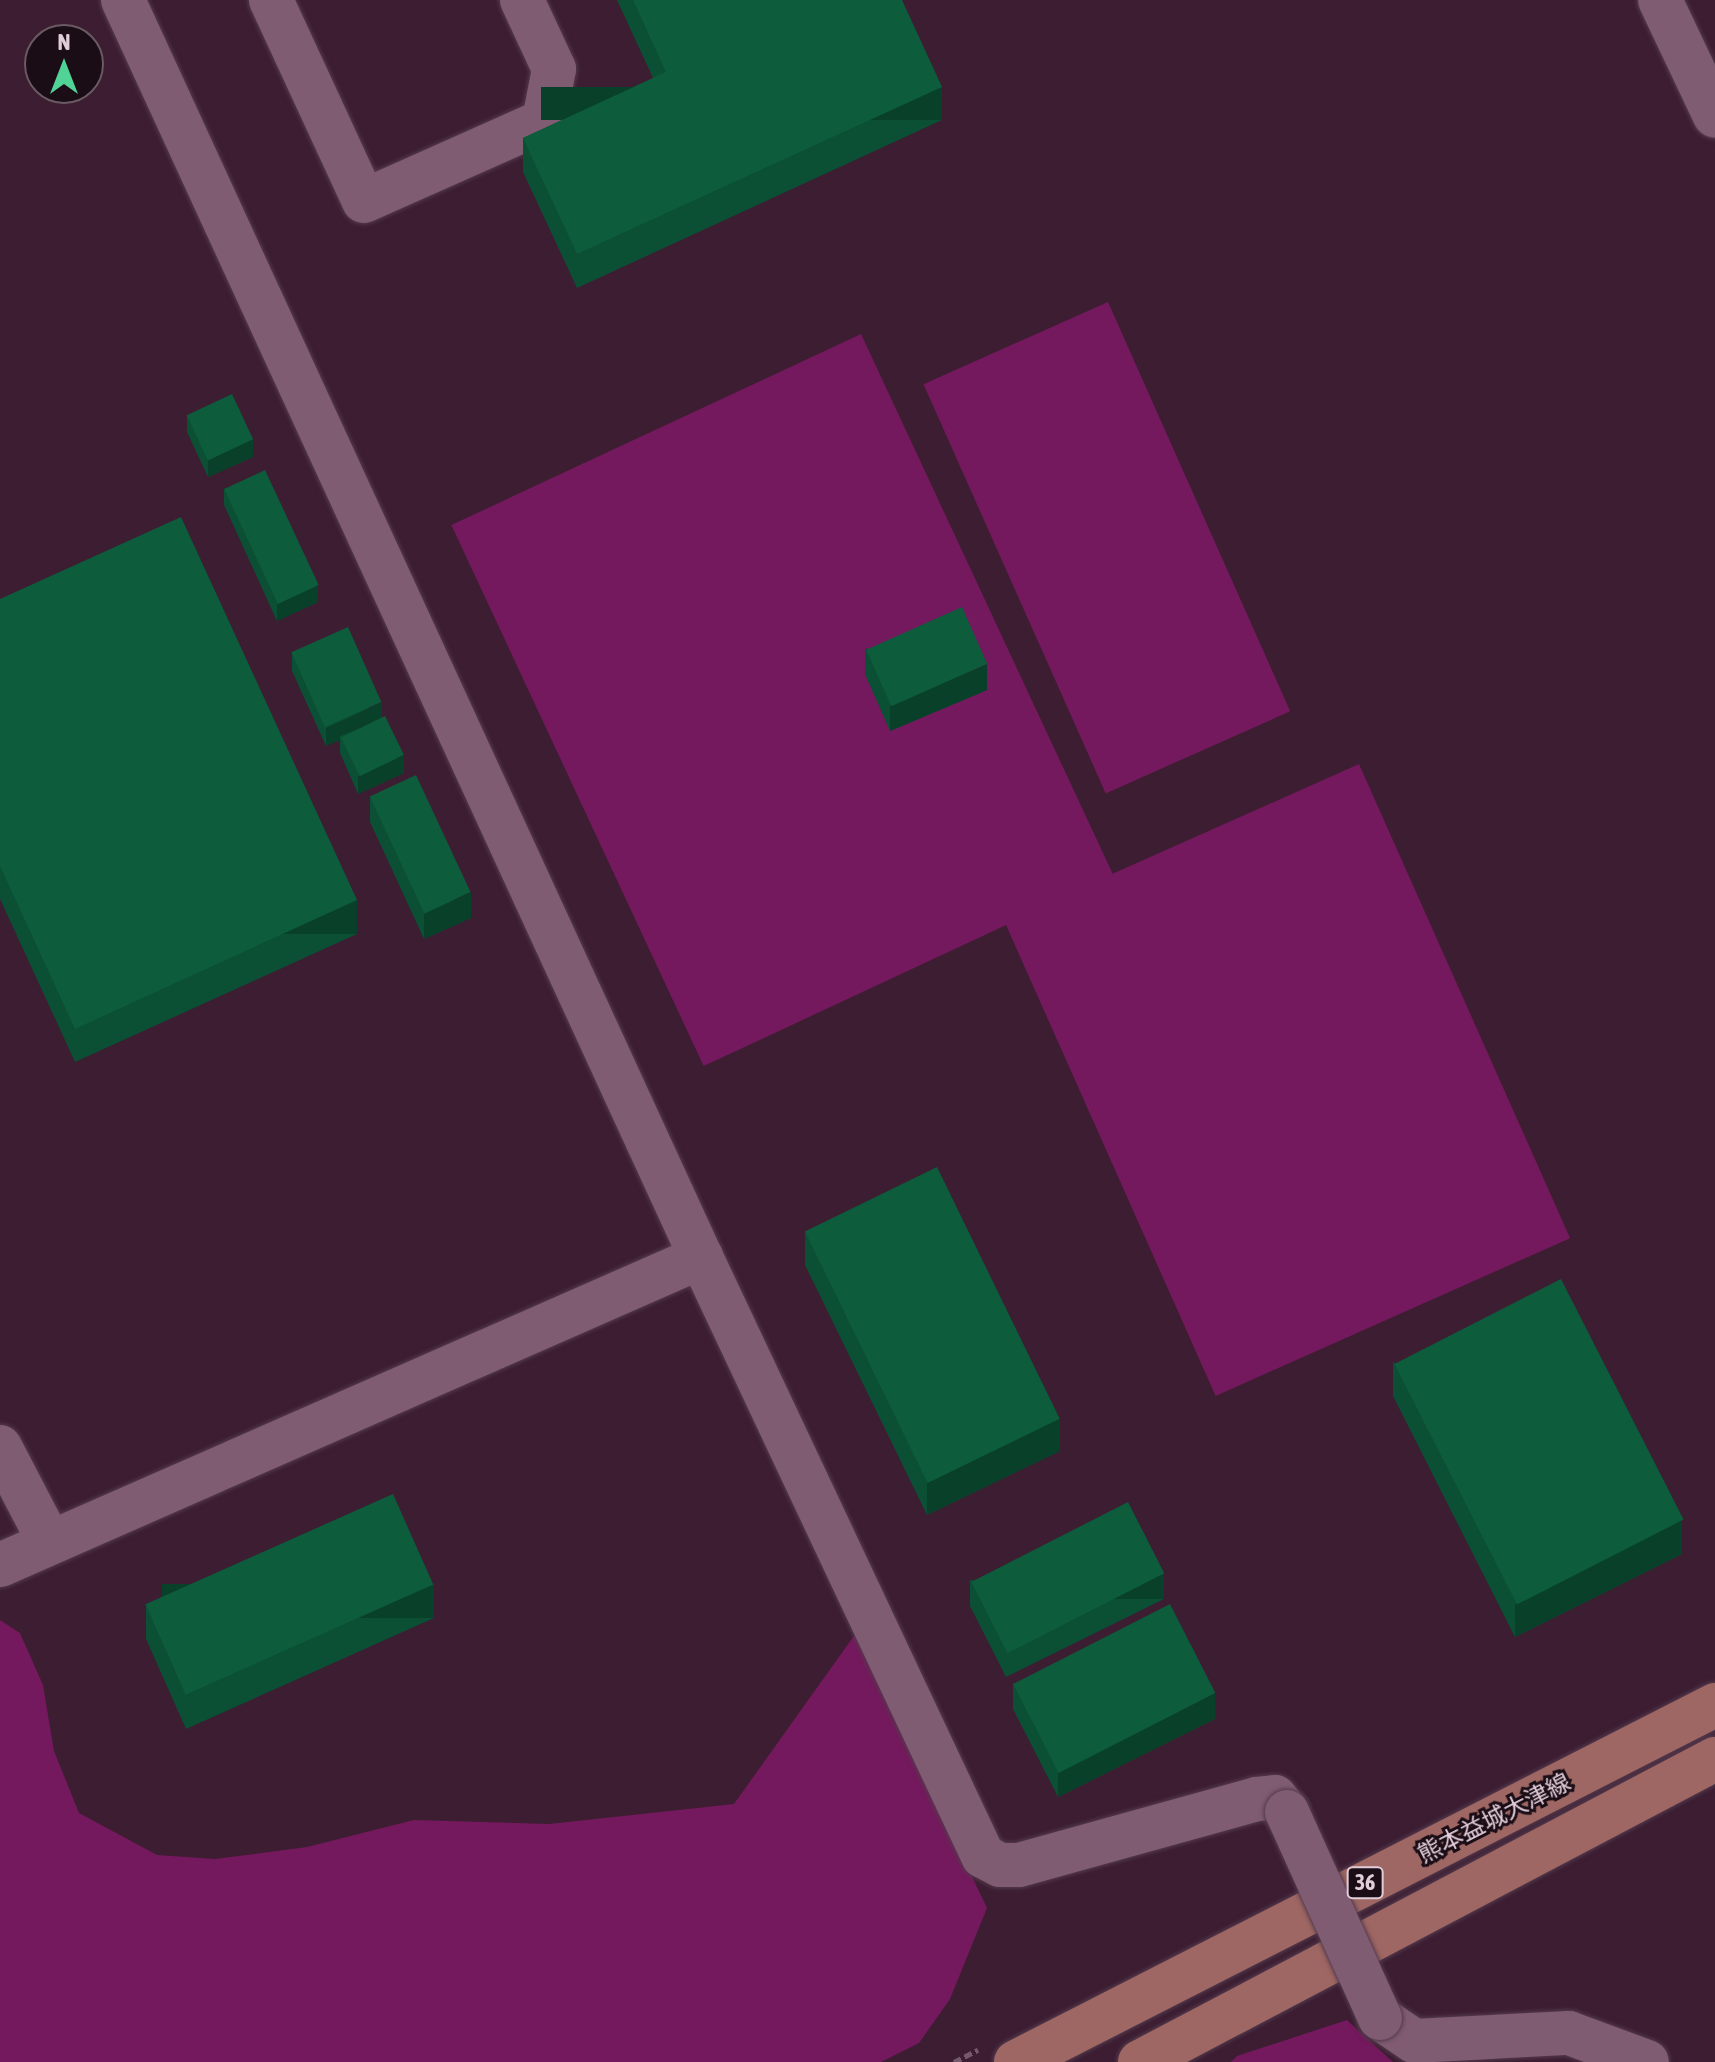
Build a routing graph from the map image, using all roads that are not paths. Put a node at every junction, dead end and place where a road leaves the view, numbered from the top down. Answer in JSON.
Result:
{"nodes":[{"id":1,"x":123,"y":0,"type":"edge"},
{"id":2,"x":271,"y":0,"type":"edge"},
{"id":3,"x":522,"y":0,"type":"edge"},
{"id":4,"x":1660,"y":0,"type":"edge"},
{"id":5,"x":1715,"y":116,"type":"edge"},
{"id":6,"x":701,"y":1257,"type":"junction"},
{"id":7,"x":0,"y":1447,"type":"edge"},
{"id":8,"x":50,"y":1543,"type":"junction"},
{"id":9,"x":0,"y":1565,"type":"edge"},
{"id":10,"x":1715,"y":1705,"type":"edge"},
{"id":11,"x":1715,"y":1759,"type":"edge"},
{"id":12,"x":1016,"y":2062,"type":"edge"},
{"id":13,"x":1140,"y":2062,"type":"edge"},
{"id":14,"x":1647,"y":2062,"type":"edge"}],
"edges":[{"from":1,"to":6,"type":"street"},
{"from":2,"to":3,"type":"street"},
{"from":4,"to":5,"type":"street"},
{"from":6,"to":8,"type":"street"},
{"from":6,"to":14,"type":"street","bridge":true},
{"from":7,"to":8,"type":"street"},
{"from":8,"to":9,"type":"street"},
{"from":10,"to":12,"type":"main road","name":"熊本益城大津線","number":"36"},
{"from":11,"to":13,"type":"main road","name":"熊本益城大津線","number":"36"}]}
